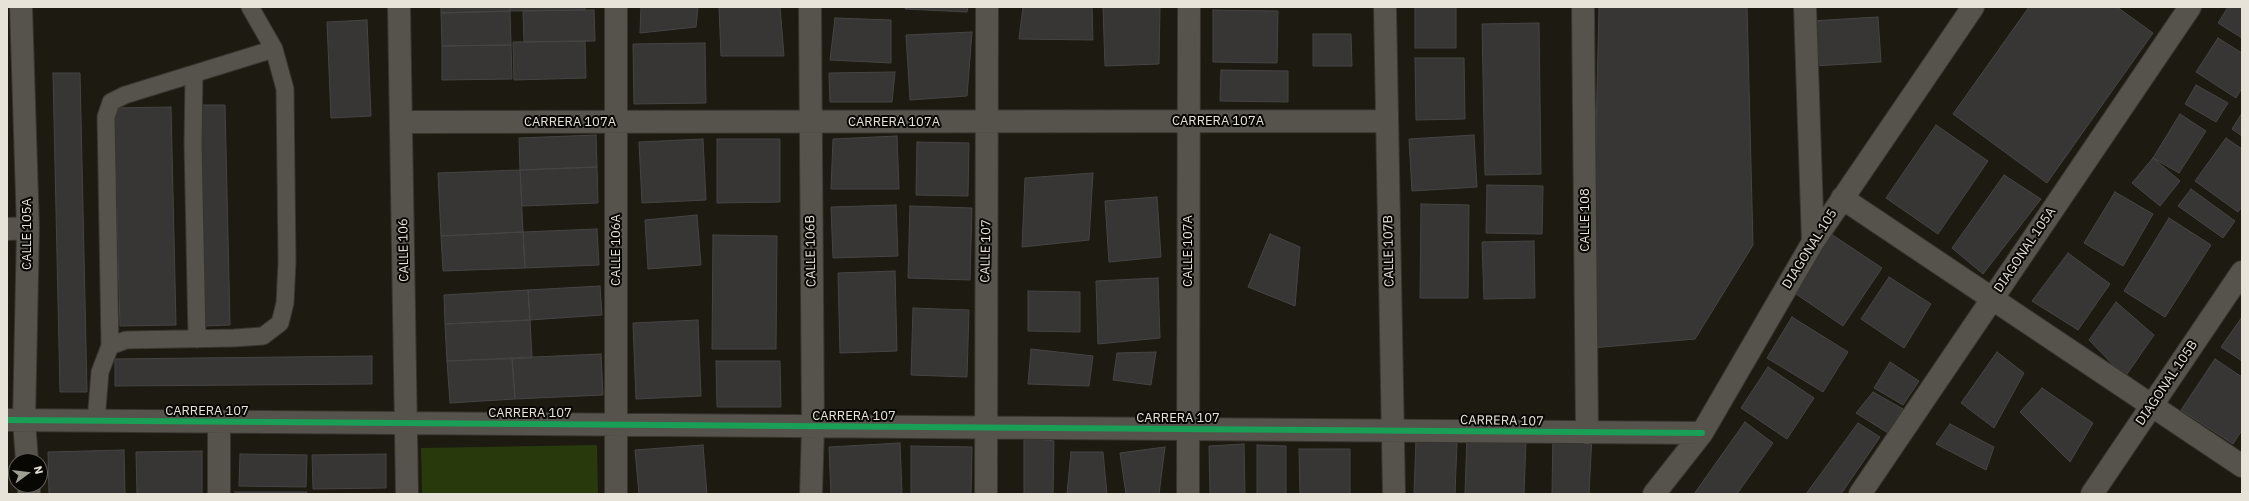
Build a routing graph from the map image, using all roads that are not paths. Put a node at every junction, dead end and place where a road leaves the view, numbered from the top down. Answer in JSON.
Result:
{"nodes":[{"id":1,"x":250,"y":7,"type":"edge"},
{"id":2,"x":399,"y":7,"type":"edge"},
{"id":3,"x":616,"y":7,"type":"edge"},
{"id":4,"x":810,"y":7,"type":"edge"},
{"id":5,"x":987,"y":7,"type":"edge"},
{"id":6,"x":1189,"y":7,"type":"edge"},
{"id":7,"x":1385,"y":7,"type":"edge"},
{"id":8,"x":1583,"y":7,"type":"edge"},
{"id":9,"x":1805,"y":7,"type":"edge"},
{"id":10,"x":1973,"y":7,"type":"edge"},
{"id":11,"x":2190,"y":7,"type":"edge"},
{"id":12,"x":22,"y":8,"type":"edge"},
{"id":13,"x":274,"y":49,"type":"junction"},
{"id":14,"x":194,"y":74,"type":"junction"},
{"id":15,"x":988,"y":121,"type":"junction"},
{"id":16,"x":1189,"y":121,"type":"junction"},
{"id":17,"x":1386,"y":121,"type":"junction"},
{"id":18,"x":402,"y":122,"type":"junction"},
{"id":19,"x":616,"y":122,"type":"junction"},
{"id":20,"x":810,"y":122,"type":"junction"},
{"id":21,"x":1842,"y":198,"type":"junction"},
{"id":22,"x":17,"y":228,"type":"edge"},
{"id":23,"x":1813,"y":242,"type":"junction"},
{"id":24,"x":2242,"y":272,"type":"edge"},
{"id":25,"x":1992,"y":299,"type":"junction"},
{"id":26,"x":197,"y":339,"type":"junction"},
{"id":27,"x":110,"y":346,"type":"junction"},
{"id":28,"x":2153,"y":404,"type":"junction"},
{"id":29,"x":16,"y":420,"type":"edge"},
{"id":30,"x":96,"y":421,"type":"junction"},
{"id":31,"x":219,"y":422,"type":"junction"},
{"id":32,"x":408,"y":423,"type":"junction"},
{"id":33,"x":616,"y":425,"type":"junction"},
{"id":34,"x":813,"y":427,"type":"junction"},
{"id":35,"x":985,"y":428,"type":"junction"},
{"id":36,"x":1188,"y":429,"type":"junction"},
{"id":37,"x":1393,"y":431,"type":"junction"},
{"id":38,"x":1587,"y":432,"type":"junction"},
{"id":39,"x":1702,"y":434,"type":"junction"},
{"id":40,"x":25,"y":453,"type":"edge"},
{"id":41,"x":2242,"y":466,"type":"edge"},
{"id":42,"x":219,"y":494,"type":"edge"},
{"id":43,"x":407,"y":494,"type":"edge"},
{"id":44,"x":616,"y":494,"type":"edge"},
{"id":45,"x":811,"y":494,"type":"edge"},
{"id":46,"x":986,"y":494,"type":"edge"},
{"id":47,"x":1188,"y":494,"type":"edge"},
{"id":48,"x":1394,"y":494,"type":"edge"},
{"id":49,"x":1654,"y":494,"type":"edge"},
{"id":50,"x":1860,"y":494,"type":"edge"},
{"id":51,"x":2092,"y":494,"type":"edge"}],
"edges":[{"from":1,"to":13,"type":"lane"},
{"from":2,"to":18,"type":"street","name":"CALLE 106"},
{"from":3,"to":19,"type":"street","name":"CALLE 106A"},
{"from":4,"to":20,"type":"street","name":"CALLE 106B"},
{"from":5,"to":15,"type":"street","name":"CALLE 107"},
{"from":6,"to":16,"type":"street","name":"CALLE 107A"},
{"from":7,"to":17,"type":"street","name":"CALLE 107B"},
{"from":8,"to":38,"type":"street","name":"CALLE 108"},
{"from":9,"to":23,"type":"street"},
{"from":10,"to":21,"type":"street","name":"DIAGONAL 105"},
{"from":11,"to":25,"type":"street","name":"DIAGONAL 105A"},
{"from":12,"to":22,"type":"street","name":"CALLE 105A"},
{"from":13,"to":14,"type":"lane"},
{"from":13,"to":26,"type":"lane"},
{"from":14,"to":26,"type":"lane"},
{"from":14,"to":27,"type":"lane"},
{"from":15,"to":16,"type":"street","name":"CARRERA 107A"},
{"from":15,"to":20,"type":"street","name":"CARRERA 107A"},
{"from":15,"to":35,"type":"street","name":"CALLE 107"},
{"from":16,"to":17,"type":"street","name":"CARRERA 107A"},
{"from":16,"to":36,"type":"street","name":"CALLE 107A"},
{"from":17,"to":37,"type":"street","name":"CALLE 107B"},
{"from":18,"to":19,"type":"street","name":"CARRERA 107A"},
{"from":18,"to":32,"type":"street","name":"CALLE 106"},
{"from":19,"to":20,"type":"street","name":"CARRERA 107A"},
{"from":19,"to":33,"type":"street","name":"CALLE 106A"},
{"from":20,"to":34,"type":"street","name":"CALLE 106B"},
{"from":21,"to":23,"type":"street","name":"DIAGONAL 105"},
{"from":21,"to":25,"type":"street"},
{"from":22,"to":29,"type":"street","name":"CALLE 105A"},
{"from":23,"to":39,"type":"street","name":"DIAGONAL 105"},
{"from":24,"to":28,"type":"street","name":"DIAGONAL 105B"},
{"from":25,"to":28,"type":"street"},
{"from":25,"to":50,"type":"street","name":"DIAGONAL 105A"},
{"from":26,"to":27,"type":"lane"},
{"from":27,"to":30,"type":"lane"},
{"from":28,"to":41,"type":"street"},
{"from":28,"to":51,"type":"street","name":"DIAGONAL 105B"},
{"from":29,"to":30,"type":"street","name":"CARRERA 107"},
{"from":29,"to":40,"type":"street","name":"CALLE 105A"},
{"from":30,"to":31,"type":"street","name":"CARRERA 107"},
{"from":31,"to":32,"type":"street","name":"CARRERA 107"},
{"from":31,"to":42,"type":"street"},
{"from":32,"to":33,"type":"street","name":"CARRERA 107"},
{"from":32,"to":43,"type":"street","name":"CALLE 106"},
{"from":33,"to":34,"type":"street","name":"CARRERA 107"},
{"from":33,"to":44,"type":"street","name":"CALLE 106A"},
{"from":34,"to":35,"type":"street","name":"CARRERA 107"},
{"from":34,"to":45,"type":"street","name":"CALLE 106B"},
{"from":35,"to":36,"type":"street","name":"CARRERA 107"},
{"from":35,"to":46,"type":"street","name":"CALLE 107"},
{"from":36,"to":37,"type":"street","name":"CARRERA 107"},
{"from":36,"to":47,"type":"street","name":"CALLE 107A"},
{"from":37,"to":38,"type":"street","name":"CARRERA 107"},
{"from":37,"to":48,"type":"street","name":"CALLE 107B"},
{"from":38,"to":39,"type":"street","name":"CARRERA 107"},
{"from":39,"to":49,"type":"street","name":"DIAGONAL 105"}]}
